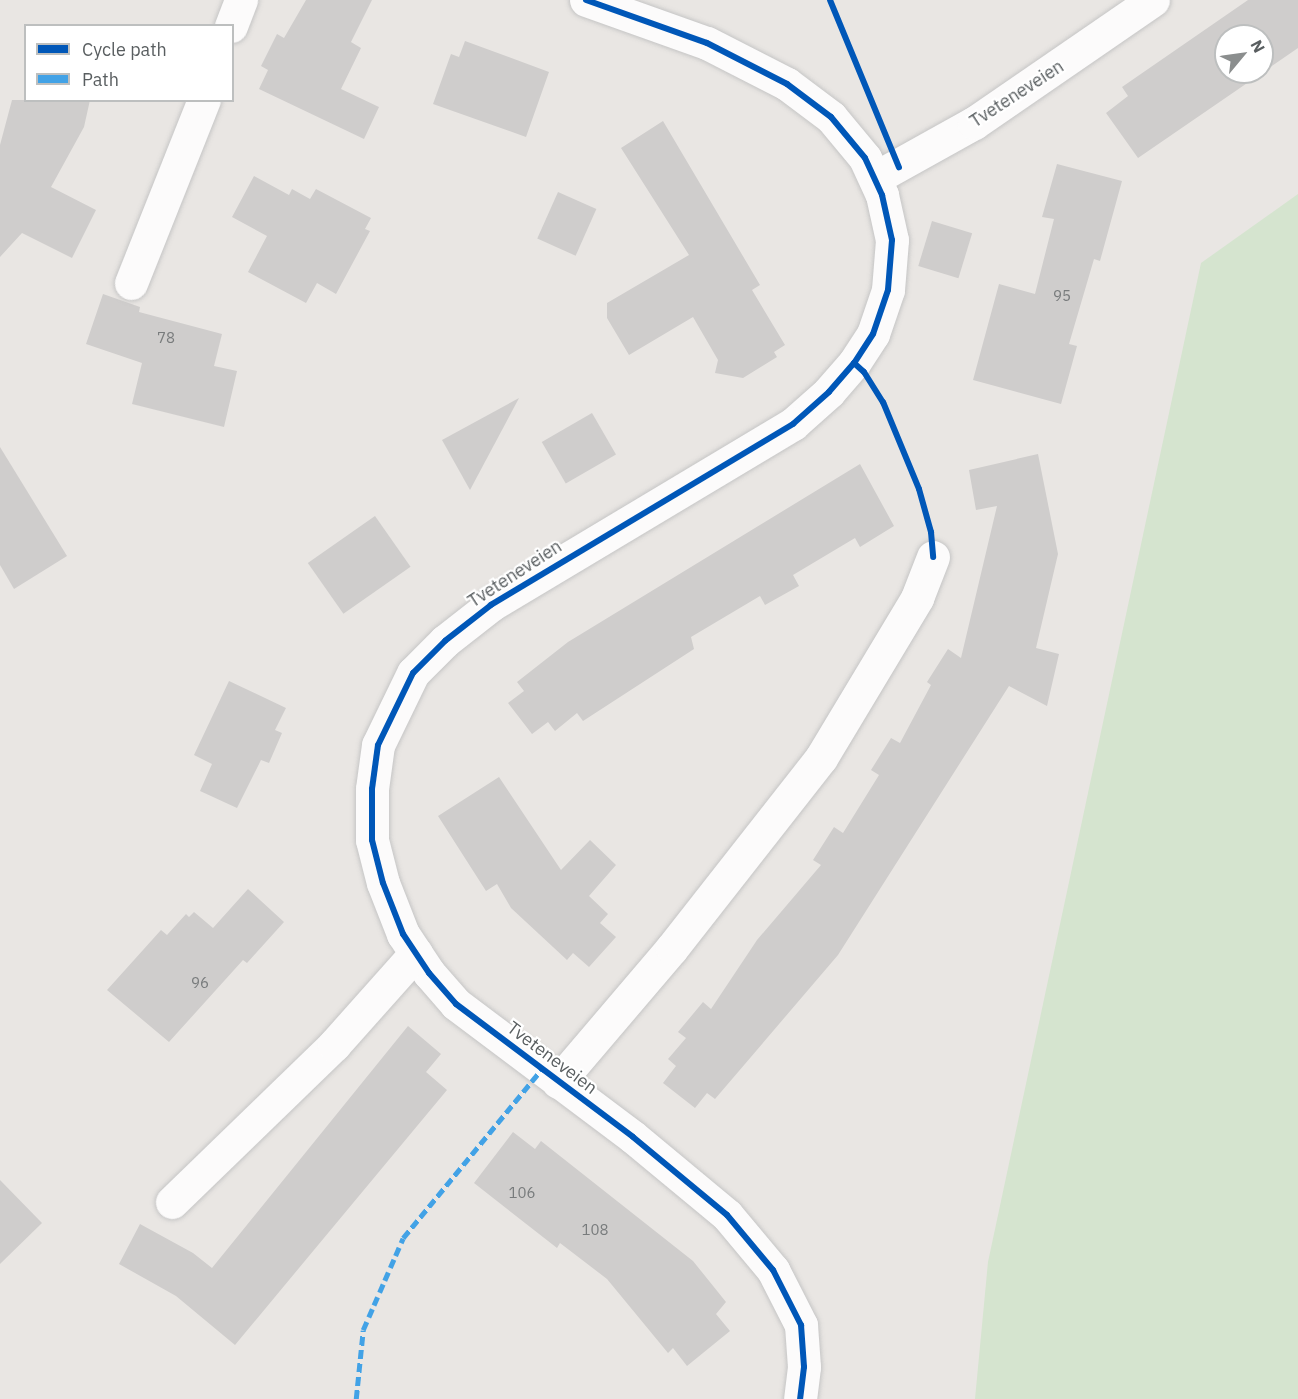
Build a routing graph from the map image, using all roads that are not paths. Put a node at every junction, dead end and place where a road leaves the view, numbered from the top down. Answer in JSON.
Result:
{"nodes":[{"id":1,"x":241,"y":0,"type":"edge"},
{"id":2,"x":586,"y":0,"type":"edge"},
{"id":3,"x":1153,"y":0,"type":"edge"},
{"id":4,"x":232,"y":24,"type":"edge"},
{"id":5,"x":203,"y":102,"type":"edge"},
{"id":6,"x":875,"y":178,"type":"junction"},
{"id":7,"x":131,"y":283,"type":"dead end"},
{"id":8,"x":933,"y":557,"type":"dead end"},
{"id":9,"x":416,"y":953,"type":"junction"},
{"id":10,"x":558,"y":1082,"type":"junction"},
{"id":11,"x":172,"y":1202,"type":"dead end"},
{"id":12,"x":800,"y":1399,"type":"edge"}],
"edges":[{"from":1,"to":4,"type":"street"},
{"from":2,"to":6,"type":"street","name":"Tveteneveien"},
{"from":3,"to":6,"type":"street","name":"Tveteneveien"},
{"from":5,"to":7,"type":"street"},
{"from":6,"to":9,"type":"street","name":"Tveteneveien"},
{"from":8,"to":10,"type":"street"},
{"from":9,"to":10,"type":"street","name":"Tveteneveien"},
{"from":9,"to":11,"type":"street"},
{"from":10,"to":12,"type":"street","name":"Tveteneveien"}]}
